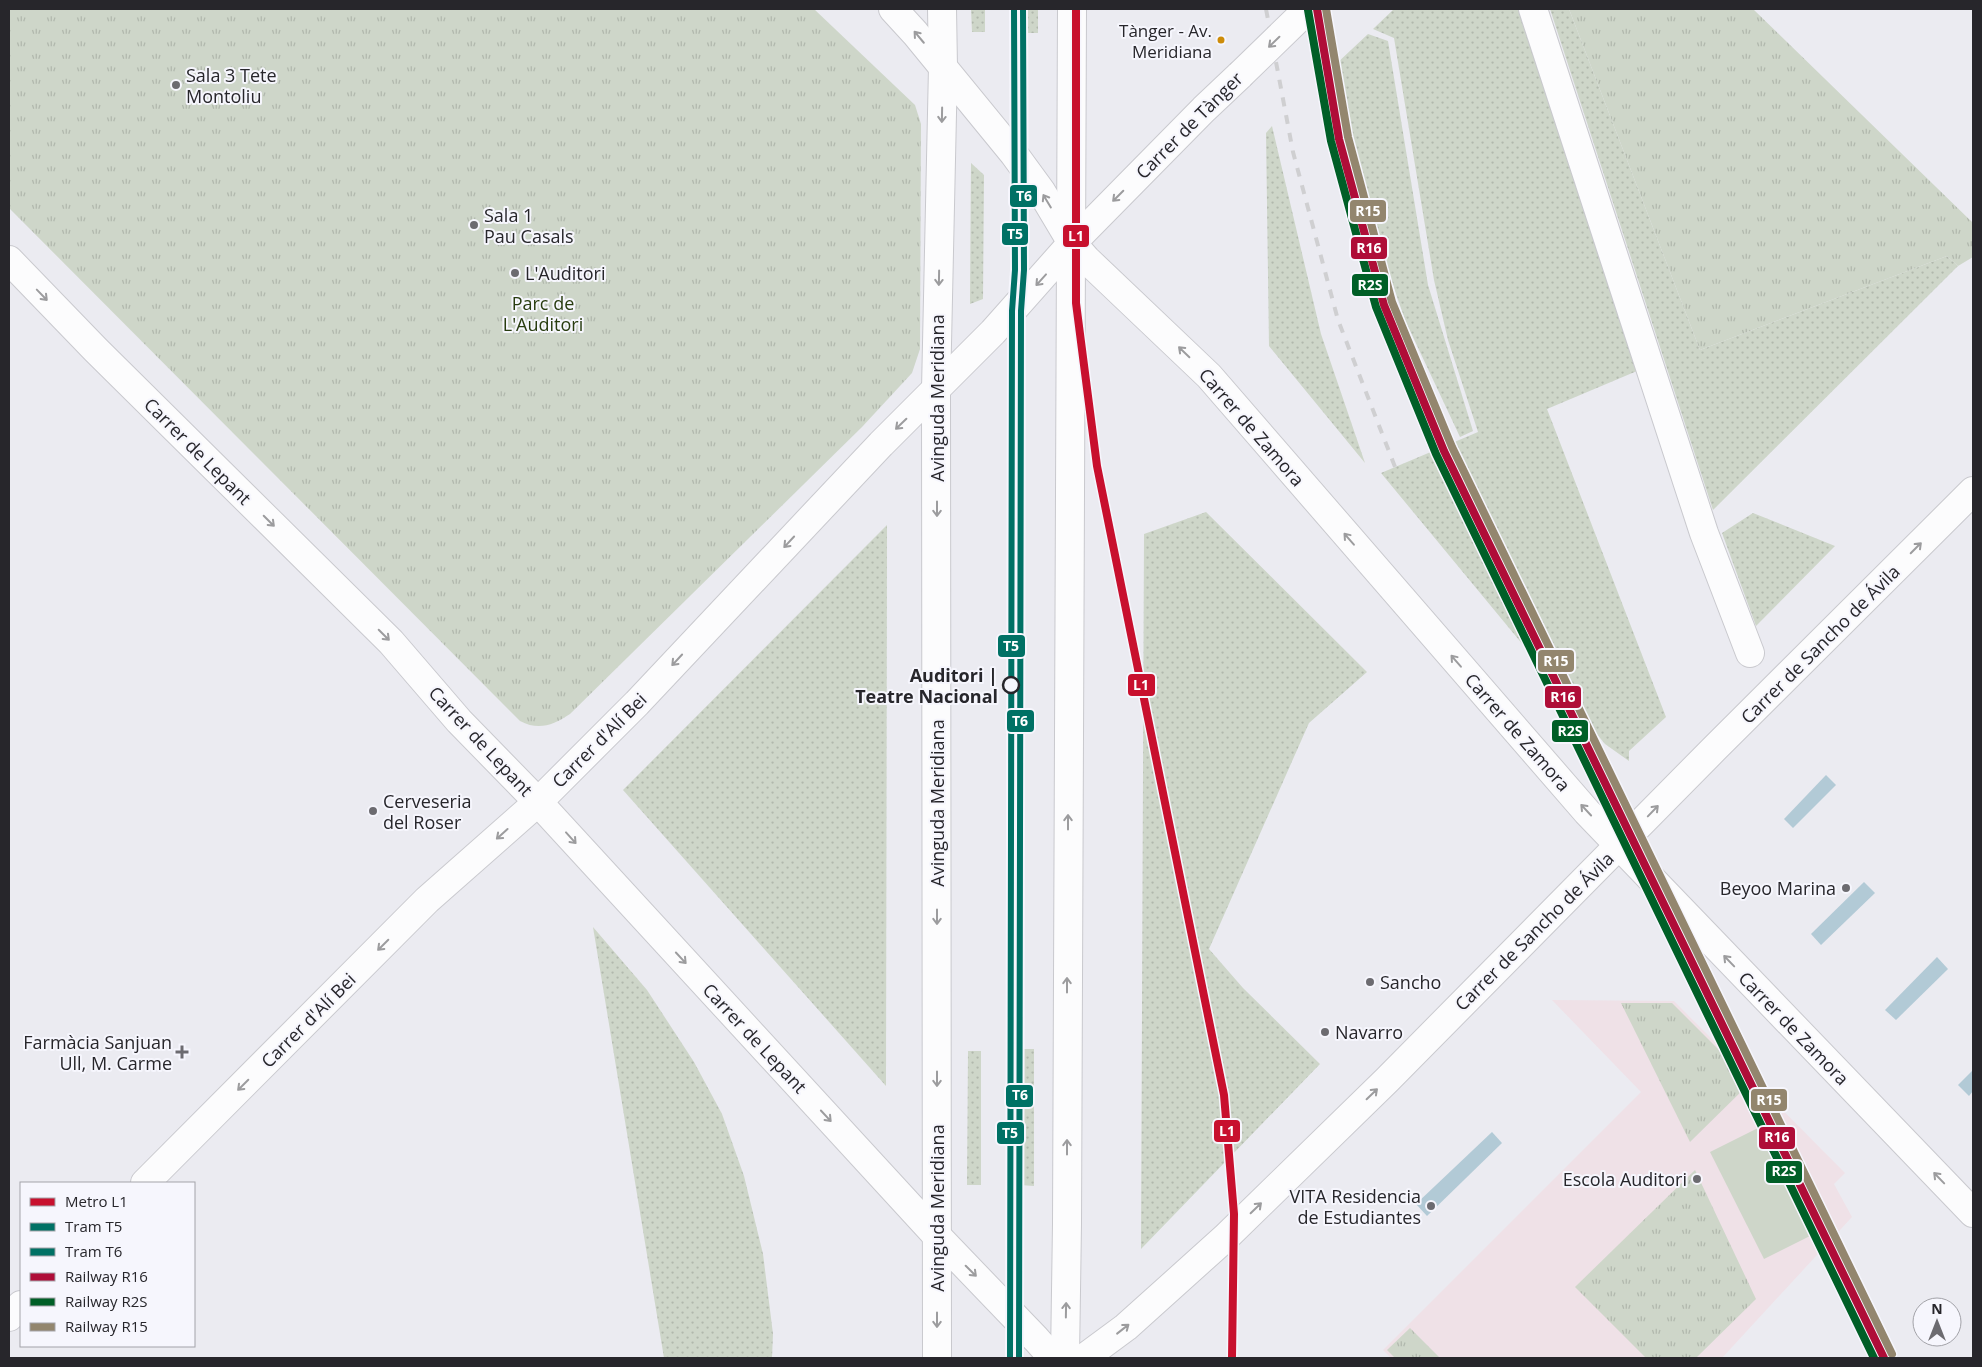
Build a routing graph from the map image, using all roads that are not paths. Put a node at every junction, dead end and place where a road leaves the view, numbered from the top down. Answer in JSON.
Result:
{"nodes":[{"id":1,"x":893,"y":9,"type":"edge"},
{"id":2,"x":942,"y":9,"type":"edge"},
{"id":3,"x":1072,"y":9,"type":"edge"},
{"id":4,"x":1308,"y":9,"type":"edge"},
{"id":5,"x":1533,"y":9,"type":"edge"},
{"id":6,"x":944,"y":67,"type":"junction"},
{"id":7,"x":1072,"y":243,"type":"junction"},
{"id":8,"x":9,"y":260,"type":"edge"},
{"id":9,"x":936,"y":390,"type":"junction"},
{"id":10,"x":1973,"y":491,"type":"edge"},
{"id":11,"x":1750,"y":652,"type":"dead end"},
{"id":12,"x":538,"y":802,"type":"junction"},
{"id":13,"x":1619,"y":846,"type":"junction"},
{"id":14,"x":146,"y":1182,"type":"edge"},
{"id":15,"x":1973,"y":1213,"type":"edge"},
{"id":16,"x":937,"y":1236,"type":"junction"},
{"id":17,"x":20,"y":1306,"type":"edge"},
{"id":18,"x":9,"y":1317,"type":"edge"},
{"id":19,"x":938,"y":1358,"type":"edge"},
{"id":20,"x":1053,"y":1358,"type":"edge"},
{"id":21,"x":1065,"y":1358,"type":"edge"},
{"id":22,"x":1084,"y":1358,"type":"edge"}],
"edges":[{"from":6,"to":1,"type":"street","name":"Carrer de Zamora","one_way":true},
{"from":2,"to":6,"type":"street","name":"Avinguda Meridiana"},
{"from":3,"to":7,"type":"street"},
{"from":4,"to":7,"type":"street","name":"Carrer de Tànger","one_way":true,"bridge":true},
{"from":5,"to":11,"type":"street"},
{"from":7,"to":6,"type":"street","name":"Carrer de Zamora","one_way":true},
{"from":6,"to":9,"type":"street","name":"Avinguda Meridiana","one_way":true},
{"from":7,"to":9,"type":"street","name":"Carrer de Tànger","one_way":true},
{"from":13,"to":7,"type":"street","name":"Carrer de Zamora","one_way":true},
{"from":21,"to":7,"type":"street","one_way":true},
{"from":8,"to":12,"type":"street","name":"Carrer de Lepant","one_way":true},
{"from":9,"to":12,"type":"street","name":"Carrer d'Alí Bei","one_way":true},
{"from":9,"to":16,"type":"street","name":"Avinguda Meridiana","one_way":true},
{"from":13,"to":10,"type":"street","name":"Carrer de Sancho de Ávila","one_way":true},
{"from":12,"to":14,"type":"street","name":"Carrer d'Alí Bei","one_way":true},
{"from":12,"to":16,"type":"street","name":"Carrer de Lepant","one_way":true},
{"from":15,"to":13,"type":"street","name":"Carrer de Zamora","one_way":true},
{"from":22,"to":13,"type":"street","name":"Carrer de Sancho de Ávila","one_way":true},
{"from":16,"to":19,"type":"street","name":"Avinguda Meridiana","one_way":true},
{"from":16,"to":20,"type":"street","name":"Carrer de Lepant","one_way":true},
{"from":17,"to":18,"type":"street"}]}
